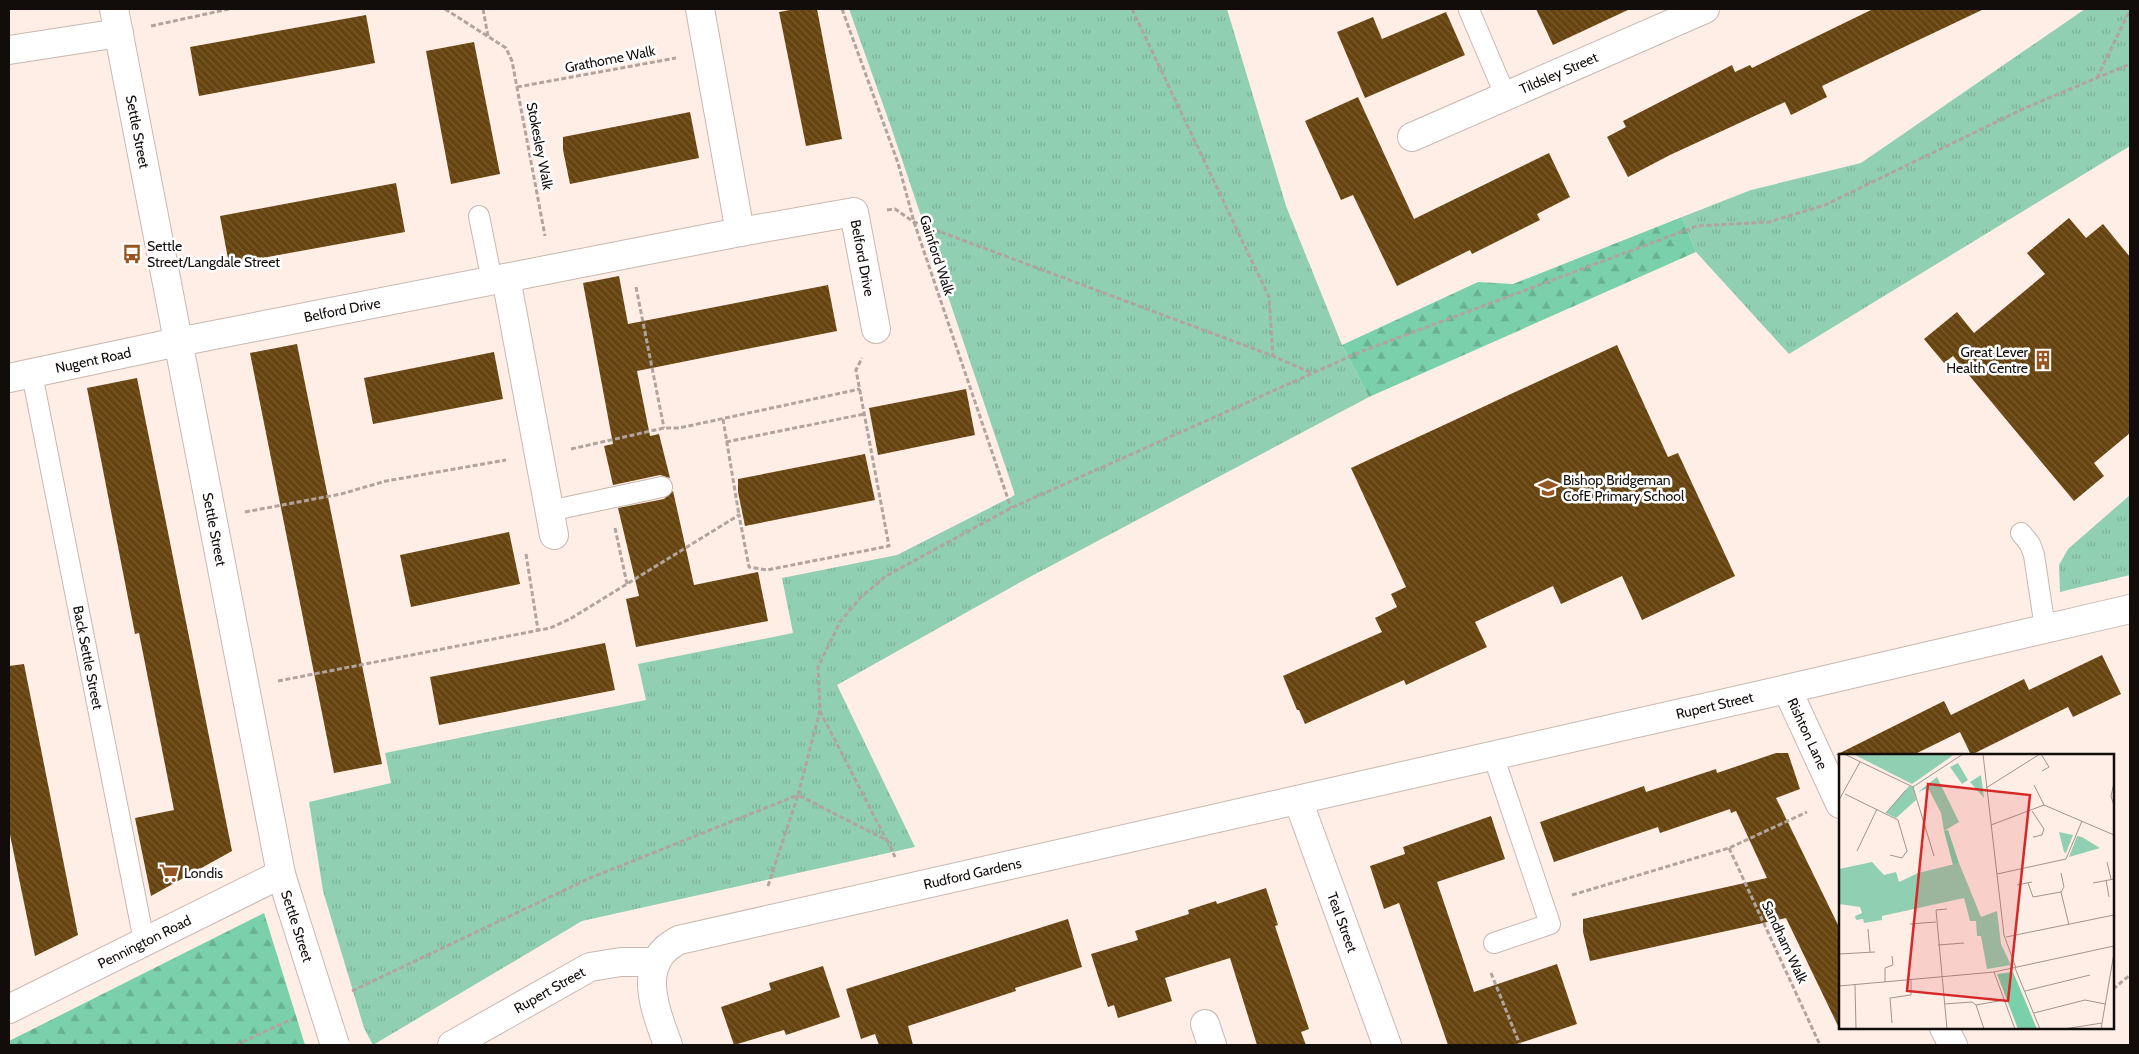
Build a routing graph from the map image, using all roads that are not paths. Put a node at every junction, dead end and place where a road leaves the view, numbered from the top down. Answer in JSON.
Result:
{"nodes":[{"id":1,"x":700,"y":9,"type":"edge"},
{"id":2,"x":1470,"y":9,"type":"edge"},
{"id":3,"x":1705,"y":9,"type":"edge"},
{"id":4,"x":116,"y":21,"type":"edge"},
{"id":5,"x":9,"y":50,"type":"edge"},
{"id":6,"x":1506,"y":97,"type":"junction"},
{"id":7,"x":1412,"y":137,"type":"dead end"},
{"id":8,"x":479,"y":216,"type":"dead end"},
{"id":9,"x":740,"y":232,"type":"junction"},
{"id":10,"x":499,"y":279,"type":"junction"},
{"id":11,"x":876,"y":329,"type":"road end"},
{"id":12,"x":178,"y":342,"type":"junction"},
{"id":13,"x":20,"y":376,"type":"edge"},
{"id":14,"x":662,"y":487,"type":"dead end"},
{"id":15,"x":552,"y":523,"type":"joint"},
{"id":16,"x":2021,"y":534,"type":"dead end"},
{"id":17,"x":2130,"y":609,"type":"edge"},
{"id":18,"x":2045,"y":628,"type":"junction"},
{"id":19,"x":1787,"y":689,"type":"junction"},
{"id":20,"x":1493,"y":755,"type":"junction"},
{"id":21,"x":1298,"y":800,"type":"junction"},
{"id":22,"x":1839,"y":801,"type":"edge"},
{"id":23,"x":281,"y":874,"type":"junction"},
{"id":24,"x":144,"y":941,"type":"junction"},
{"id":25,"x":1494,"y":943,"type":"road end"},
{"id":26,"x":656,"y":962,"type":"junction"},
{"id":27,"x":10,"y":1002,"type":"edge"},
{"id":28,"x":1945,"y":1029,"type":"edge"},
{"id":29,"x":335,"y":1045,"type":"edge"},
{"id":30,"x":452,"y":1045,"type":"edge"},
{"id":31,"x":668,"y":1045,"type":"edge"},
{"id":32,"x":1387,"y":1045,"type":"edge"},
{"id":33,"x":1953,"y":1045,"type":"edge"}],
"edges":[{"from":1,"to":9,"type":"street"},
{"from":2,"to":6,"type":"lane"},
{"from":3,"to":6,"type":"street","name":"Tildsley Street"},
{"from":4,"to":5,"type":"street"},
{"from":4,"to":12,"type":"street","name":"Settle Street"},
{"from":6,"to":7,"type":"street","name":"Tildsley Street"},
{"from":8,"to":10,"type":"lane"},
{"from":9,"to":10,"type":"street","name":"Belford Drive"},
{"from":9,"to":11,"type":"street","name":"Belford Drive"},
{"from":10,"to":12,"type":"street","name":"Belford Drive"},
{"from":10,"to":15,"type":"street"},
{"from":12,"to":13,"type":"street","name":"Nugent Road"},
{"from":12,"to":23,"type":"street","name":"Settle Street"},
{"from":13,"to":24,"type":"lane","name":"Back Settle Street"},
{"from":14,"to":15,"type":"lane"},
{"from":16,"to":18,"type":"lane"},
{"from":17,"to":18,"type":"street","name":"Rupert Street"},
{"from":18,"to":19,"type":"street","name":"Rupert Street"},
{"from":19,"to":20,"type":"street","name":"Rupert Street"},
{"from":19,"to":22,"type":"street","name":"Rishton Lane"},
{"from":20,"to":21,"type":"street","name":"Rupert Street"},
{"from":20,"to":25,"type":"lane"},
{"from":21,"to":26,"type":"street","name":"Rudford Gardens"},
{"from":21,"to":32,"type":"street","name":"Teal Street"},
{"from":23,"to":24,"type":"street","name":"Pennington Road"},
{"from":23,"to":29,"type":"street","name":"Settle Street","bridge":true},
{"from":24,"to":27,"type":"street","name":"Pennington Road"},
{"from":26,"to":30,"type":"street","name":"Rupert Street"},
{"from":26,"to":31,"type":"street"},
{"from":28,"to":33,"type":"street"}]}
